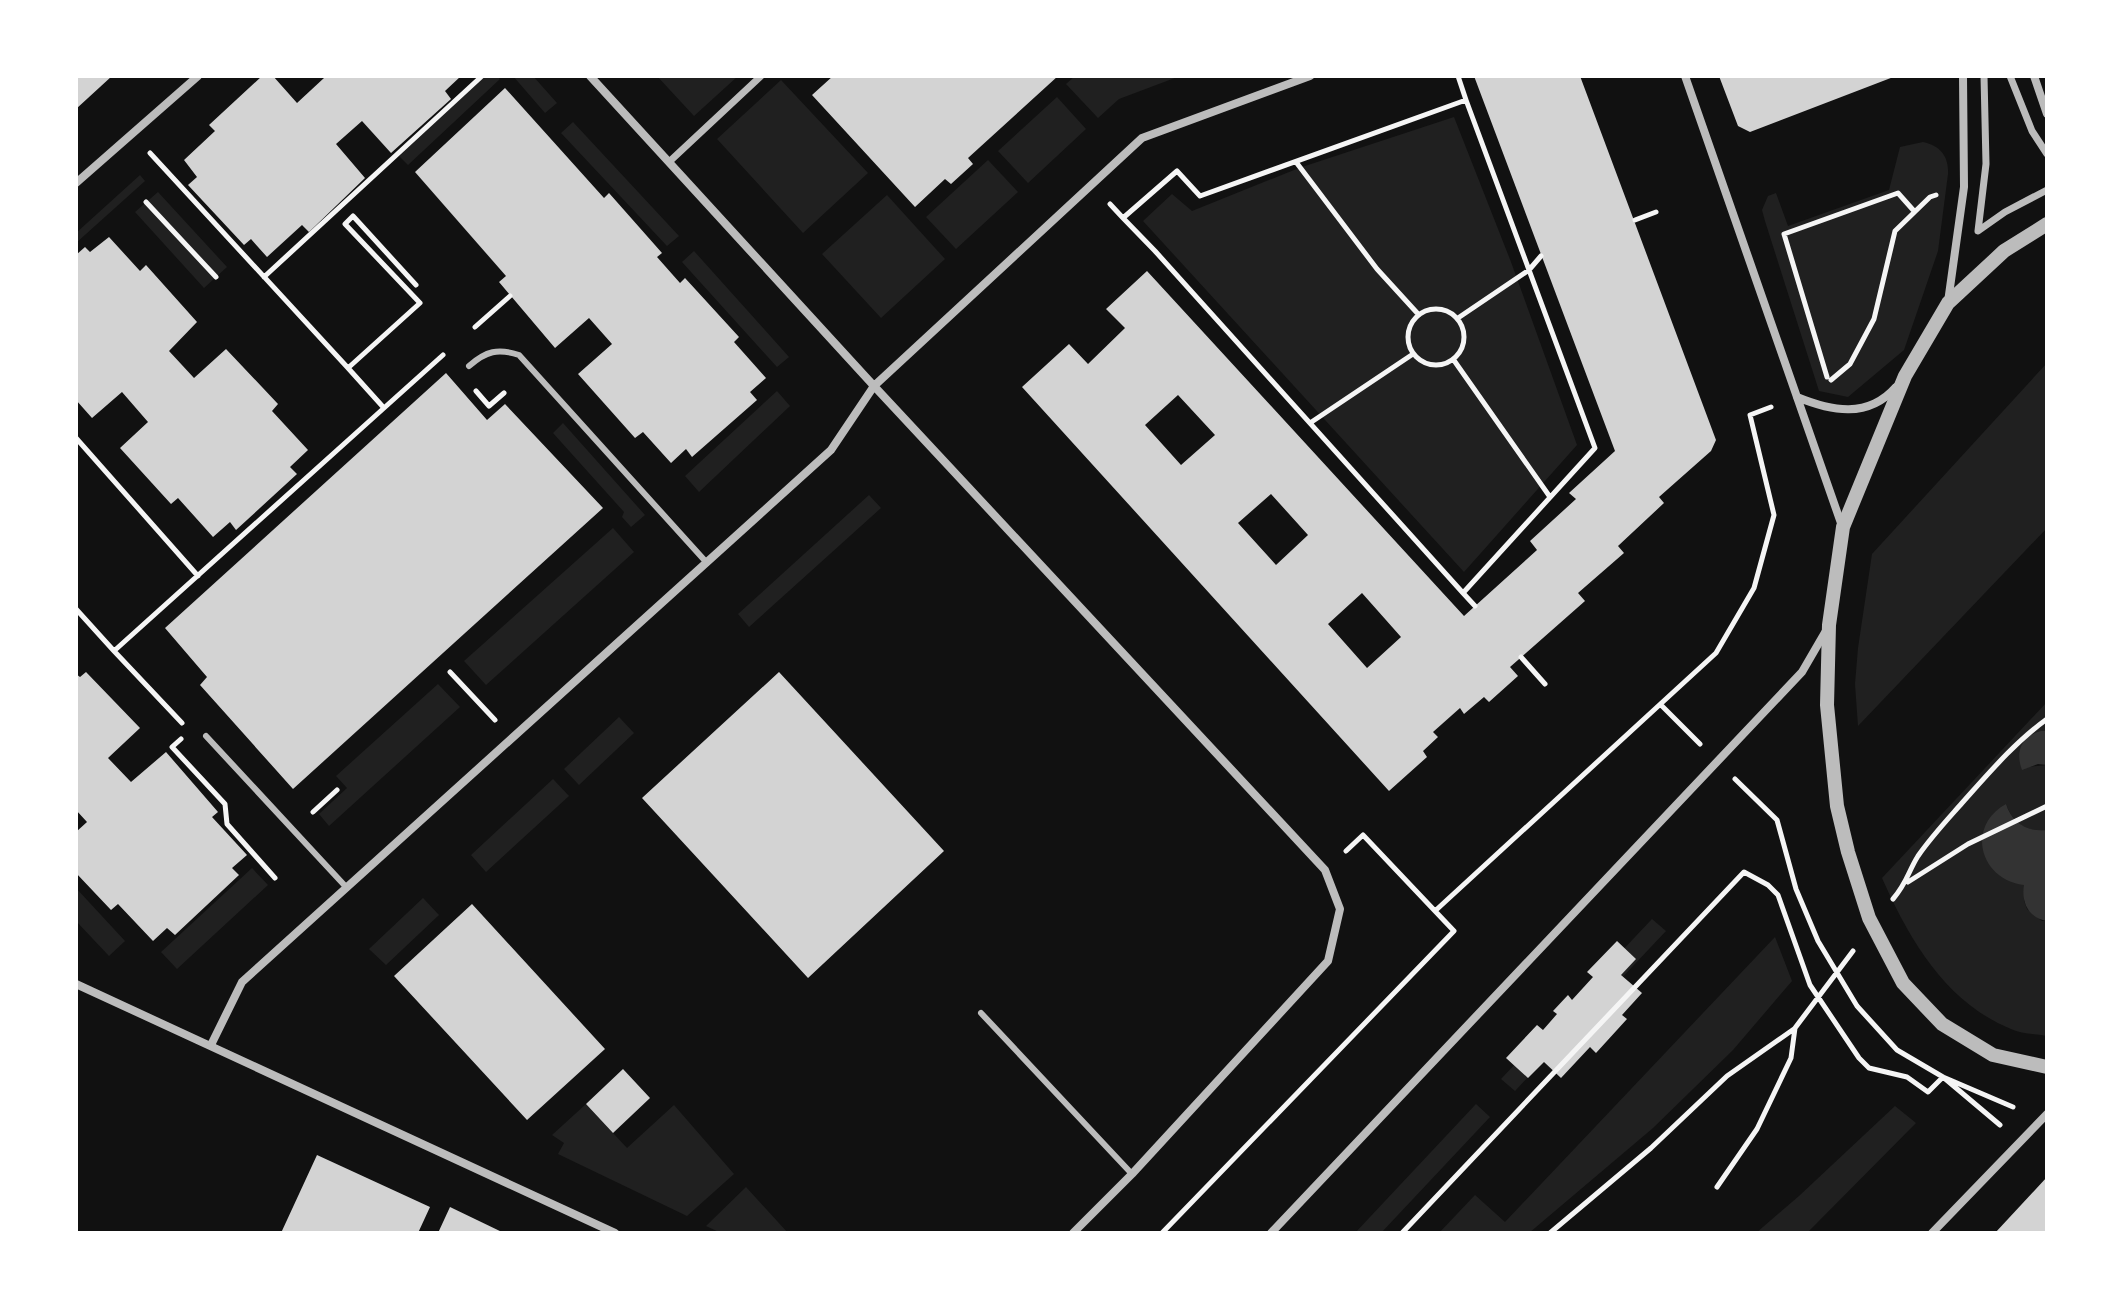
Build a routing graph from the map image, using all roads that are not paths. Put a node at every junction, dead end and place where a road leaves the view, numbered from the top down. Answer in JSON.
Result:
{"nodes":[{"id":1,"x":198,"y":76,"type":"edge"},
{"id":2,"x":590,"y":76,"type":"edge"},
{"id":3,"x":761,"y":76,"type":"edge"},
{"id":4,"x":1310,"y":76,"type":"edge"},
{"id":5,"x":1685,"y":76,"type":"edge"},
{"id":6,"x":1963,"y":76,"type":"edge"},
{"id":7,"x":1984,"y":76,"type":"edge"},
{"id":8,"x":2010,"y":76,"type":"edge"},
{"id":9,"x":2035,"y":77,"type":"edge"},
{"id":10,"x":2047,"y":114,"type":"edge"},
{"id":11,"x":2047,"y":154,"type":"edge"},
{"id":12,"x":669,"y":162,"type":"junction"},
{"id":13,"x":76,"y":183,"type":"edge"},
{"id":14,"x":2047,"y":190,"type":"edge"},
{"id":15,"x":2047,"y":224,"type":"edge"},
{"id":16,"x":1948,"y":303,"type":"junction"},
{"id":17,"x":469,"y":366,"type":"dead end"},
{"id":18,"x":1905,"y":376,"type":"junction"},
{"id":19,"x":874,"y":386,"type":"junction"},
{"id":20,"x":1797,"y":397,"type":"junction"},
{"id":21,"x":1843,"y":527,"type":"junction"},
{"id":22,"x":707,"y":563,"type":"junction"},
{"id":23,"x":1829,"y":625,"type":"junction"},
{"id":24,"x":206,"y":736,"type":"dead end"},
{"id":25,"x":347,"y":888,"type":"junction"},
{"id":26,"x":76,"y":984,"type":"edge"},
{"id":27,"x":981,"y":1013,"type":"dead end"},
{"id":28,"x":211,"y":1045,"type":"junction"},
{"id":29,"x":2047,"y":1067,"type":"edge"},
{"id":30,"x":2046,"y":1114,"type":"edge"},
{"id":31,"x":1132,"y":1174,"type":"junction"},
{"id":32,"x":615,"y":1233,"type":"edge"},
{"id":33,"x":1073,"y":1233,"type":"edge"},
{"id":34,"x":1271,"y":1233,"type":"edge"},
{"id":35,"x":1932,"y":1233,"type":"edge"}],
"edges":[{"from":1,"to":13,"type":"street"},
{"from":2,"to":12,"type":"street"},
{"from":3,"to":12,"type":"street"},
{"from":4,"to":19,"type":"street"},
{"from":5,"to":20,"type":"street"},
{"from":6,"to":16,"type":"street"},
{"from":7,"to":14,"type":"street"},
{"from":8,"to":11,"type":"street"},
{"from":9,"to":10,"type":"street"},
{"from":12,"to":19,"type":"street"},
{"from":15,"to":16,"type":"street"},
{"from":16,"to":18,"type":"street"},
{"from":17,"to":22,"type":"lane"},
{"from":18,"to":20,"type":"street"},
{"from":18,"to":21,"type":"street"},
{"from":19,"to":22,"type":"street"},
{"from":19,"to":31,"type":"street"},
{"from":20,"to":21,"type":"street"},
{"from":21,"to":23,"type":"street"},
{"from":22,"to":25,"type":"street"},
{"from":23,"to":29,"type":"street"},
{"from":23,"to":34,"type":"street"},
{"from":24,"to":25,"type":"lane"},
{"from":25,"to":28,"type":"street"},
{"from":26,"to":28,"type":"street"},
{"from":27,"to":31,"type":"lane"},
{"from":28,"to":32,"type":"street"},
{"from":30,"to":35,"type":"street"},
{"from":31,"to":33,"type":"street"}]}
